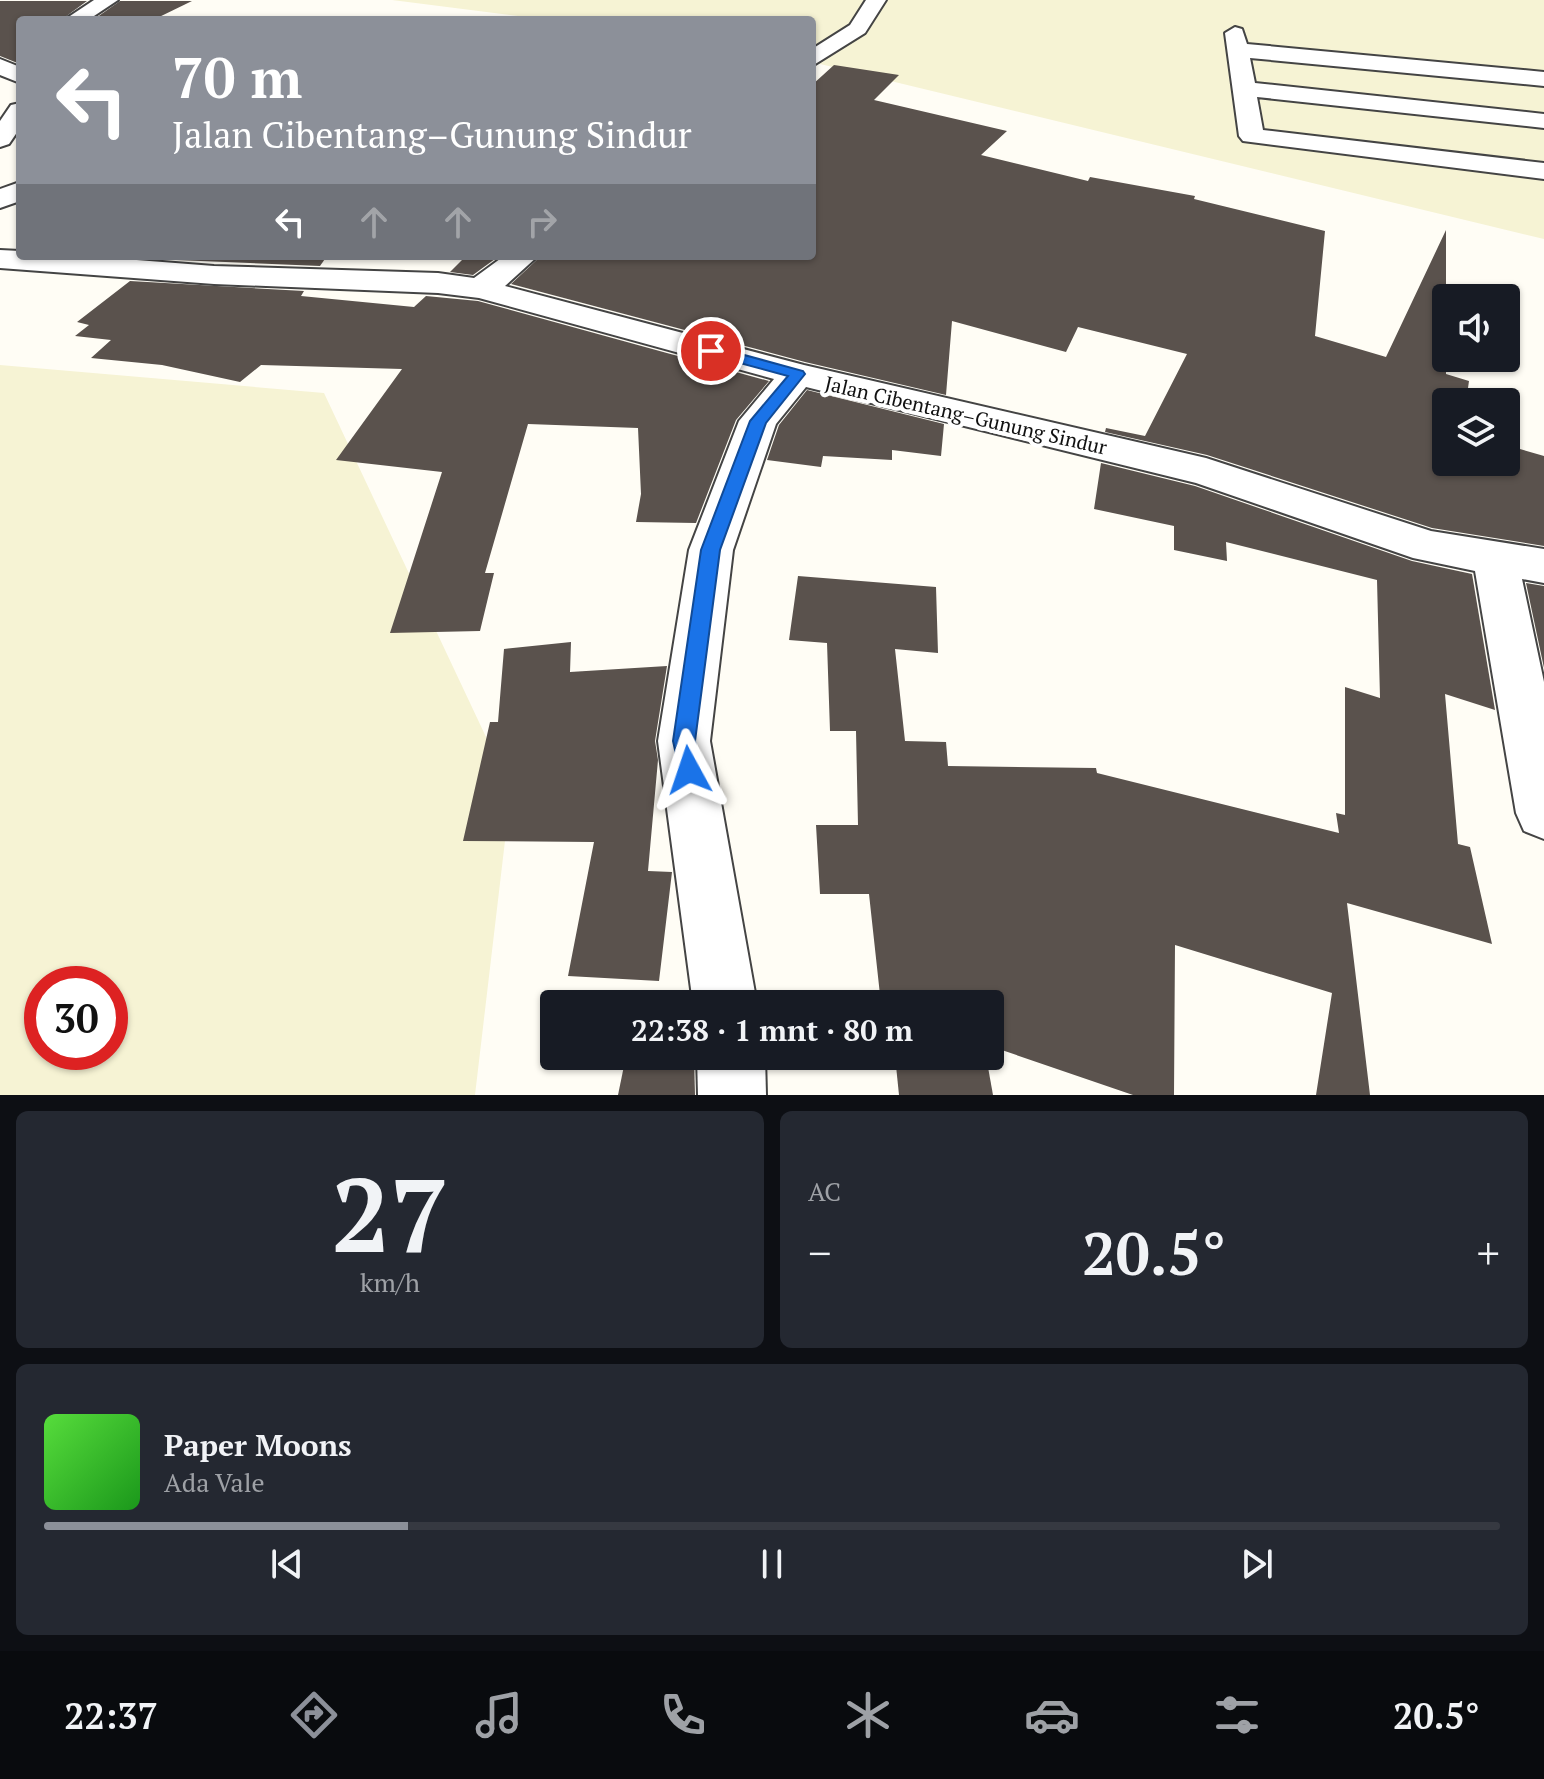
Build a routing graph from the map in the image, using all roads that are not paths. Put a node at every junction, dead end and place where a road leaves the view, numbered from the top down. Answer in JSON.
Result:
{"nodes":[{"id":1,"x":108,"y":0,"type":"edge"},
{"id":2,"x":876,"y":0,"type":"edge"},
{"id":3,"x":81,"y":16,"type":"edge"},
{"id":4,"x":3,"y":56,"type":"edge"},
{"id":5,"x":816,"y":56,"type":"edge"},
{"id":6,"x":16,"y":71,"type":"edge"},
{"id":7,"x":1544,"y":79,"type":"edge"},
{"id":8,"x":1244,"y":89,"type":"junction"},
{"id":9,"x":16,"y":116,"type":"edge"},
{"id":10,"x":1544,"y":121,"type":"edge"},
{"id":11,"x":0,"y":139,"type":"edge"},
{"id":12,"x":1544,"y":171,"type":"edge"},
{"id":13,"x":0,"y":259,"type":"edge"},
{"id":14,"x":518,"y":260,"type":"edge"},
{"id":15,"x":481,"y":289,"type":"junction"},
{"id":16,"x":798,"y":374,"type":"junction"},
{"id":17,"x":1495,"y":556,"type":"junction"},
{"id":18,"x":1544,"y":566,"type":"edge"},
{"id":19,"x":1544,"y":813,"type":"edge"},
{"id":20,"x":723,"y":990,"type":"edge"},
{"id":21,"x":731,"y":1070,"type":"edge"},
{"id":22,"x":732,"y":1095,"type":"edge"}],
"edges":[{"from":1,"to":3,"type":"street"},
{"from":2,"to":5,"type":"street"},
{"from":4,"to":6,"type":"street"},
{"from":7,"to":8,"type":"street"},
{"from":8,"to":10,"type":"street"},
{"from":8,"to":12,"type":"street"},
{"from":9,"to":11,"type":"street"},
{"from":13,"to":15,"type":"street","name":"Jalan Cibentang–Gunung Sindur"},
{"from":14,"to":15,"type":"street"},
{"from":15,"to":16,"type":"street","name":"Jalan Cibentang–Gunung Sindur"},
{"from":16,"to":17,"type":"street","name":"Jalan Cibentang–Gunung Sindur"},
{"from":16,"to":20,"type":"street"},
{"from":17,"to":18,"type":"street","name":"Jalan Cibentang–Gunung Sindur"},
{"from":17,"to":19,"type":"street"},
{"from":21,"to":22,"type":"street"}]}
